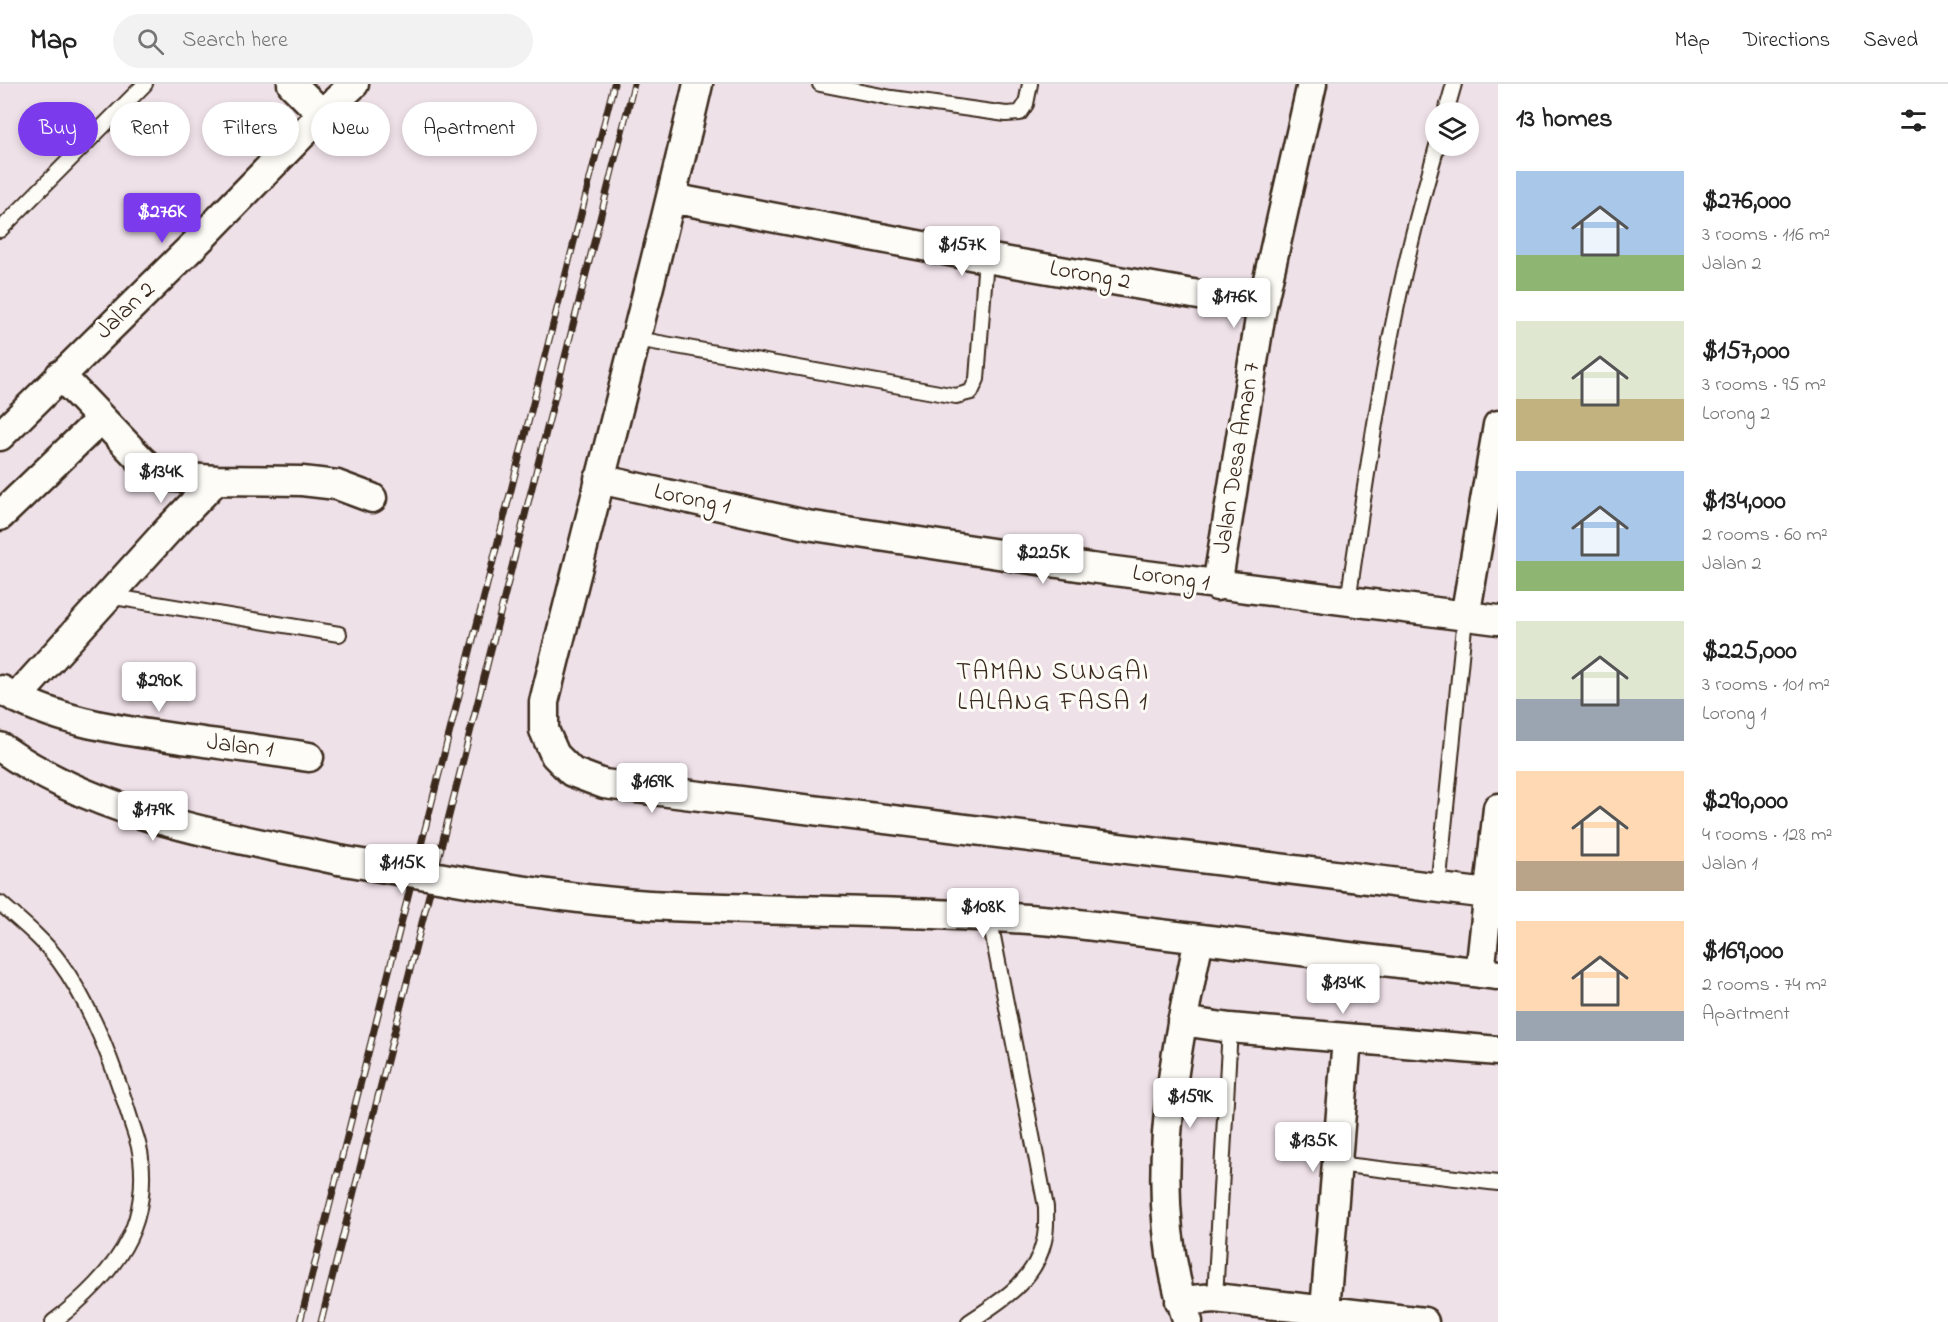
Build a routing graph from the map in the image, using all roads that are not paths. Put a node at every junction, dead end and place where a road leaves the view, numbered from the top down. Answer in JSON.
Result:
{"nodes":[{"id":1,"x":145,"y":84,"type":"edge"},
{"id":2,"x":292,"y":84,"type":"edge"},
{"id":3,"x":354,"y":84,"type":"edge"},
{"id":4,"x":698,"y":84,"type":"edge"},
{"id":5,"x":820,"y":84,"type":"edge"},
{"id":6,"x":1030,"y":84,"type":"edge"},
{"id":7,"x":1312,"y":84,"type":"edge"},
{"id":8,"x":1454,"y":84,"type":"edge"},
{"id":9,"x":335,"y":102,"type":"edge"},
{"id":10,"x":1449,"y":102,"type":"edge"},
{"id":11,"x":311,"y":103,"type":"edge"},
{"id":12,"x":311,"y":125,"type":"edge"},
{"id":13,"x":1434,"y":156,"type":"edge"},
{"id":14,"x":671,"y":198,"type":"junction"},
{"id":15,"x":0,"y":230,"type":"edge"},
{"id":16,"x":986,"y":258,"type":"junction"},
{"id":17,"x":1262,"y":306,"type":"junction"},
{"id":18,"x":637,"y":339,"type":"junction"},
{"id":19,"x":60,"y":375,"type":"junction"},
{"id":20,"x":101,"y":419,"type":"junction"},
{"id":21,"x":1498,"y":425,"type":"edge"},
{"id":22,"x":0,"y":436,"type":"edge"},
{"id":23,"x":599,"y":479,"type":"junction"},
{"id":24,"x":216,"y":480,"type":"junction"},
{"id":25,"x":372,"y":498,"type":"dead end"},
{"id":26,"x":0,"y":516,"type":"edge"},
{"id":27,"x":1217,"y":586,"type":"junction"},
{"id":28,"x":108,"y":596,"type":"junction"},
{"id":29,"x":1348,"y":601,"type":"junction"},
{"id":30,"x":1465,"y":617,"type":"junction"},
{"id":31,"x":1498,"y":620,"type":"edge"},
{"id":32,"x":339,"y":634,"type":"dead end"},
{"id":33,"x":8,"y":693,"type":"edge"},
{"id":34,"x":0,"y":747,"type":"edge"},
{"id":35,"x":309,"y":757,"type":"dead end"},
{"id":36,"x":1498,"y":808,"type":"edge"},
{"id":37,"x":1438,"y":888,"type":"junction"},
{"id":38,"x":1488,"y":894,"type":"junction"},
{"id":39,"x":0,"y":903,"type":"edge"},
{"id":40,"x":989,"y":916,"type":"junction"},
{"id":41,"x":1199,"y":939,"type":"junction"},
{"id":42,"x":1489,"y":974,"type":"edge"},
{"id":43,"x":1182,"y":1021,"type":"junction"},
{"id":44,"x":1230,"y":1028,"type":"junction"},
{"id":45,"x":1347,"y":1039,"type":"junction"},
{"id":46,"x":1498,"y":1051,"type":"edge"},
{"id":47,"x":1337,"y":1164,"type":"junction"},
{"id":48,"x":1498,"y":1183,"type":"edge"},
{"id":49,"x":1215,"y":1298,"type":"junction"},
{"id":50,"x":1325,"y":1310,"type":"junction"},
{"id":51,"x":1184,"y":1311,"type":"edge"},
{"id":52,"x":54,"y":1322,"type":"edge"},
{"id":53,"x":969,"y":1322,"type":"edge"},
{"id":54,"x":1424,"y":1322,"type":"edge"}],
"edges":[{"from":1,"to":15,"type":"lane"},
{"from":2,"to":11,"type":"street"},
{"from":3,"to":9,"type":"street","name":"Jalan 2"},
{"from":4,"to":14,"type":"street"},
{"from":5,"to":6,"type":"lane"},
{"from":7,"to":17,"type":"street","name":"Jalan Desa Aman 7"},
{"from":8,"to":10,"type":"lane"},
{"from":12,"to":19,"type":"street","name":"Jalan 2"},
{"from":13,"to":29,"type":"lane"},
{"from":14,"to":16,"type":"street","name":"Lorong 2"},
{"from":14,"to":18,"type":"street"},
{"from":16,"to":17,"type":"street","name":"Lorong 2"},
{"from":16,"to":18,"type":"lane"},
{"from":17,"to":27,"type":"street","name":"Jalan Desa Aman 7"},
{"from":18,"to":23,"type":"street"},
{"from":19,"to":20,"type":"street"},
{"from":19,"to":22,"type":"street","name":"Jalan 2"},
{"from":20,"to":24,"type":"street"},
{"from":20,"to":26,"type":"street"},
{"from":21,"to":30,"type":"street"},
{"from":23,"to":27,"type":"street","name":"Lorong 1"},
{"from":23,"to":37,"type":"street"},
{"from":24,"to":25,"type":"street"},
{"from":24,"to":28,"type":"street"},
{"from":27,"to":29,"type":"street","name":"Lorong 1"},
{"from":28,"to":32,"type":"lane"},
{"from":28,"to":33,"type":"street"},
{"from":29,"to":30,"type":"street","name":"Lorong 1"},
{"from":30,"to":31,"type":"street","name":"Lorong 1"},
{"from":30,"to":37,"type":"lane"},
{"from":33,"to":35,"type":"street","name":"Jalan 1"},
{"from":34,"to":40,"type":"street","bridge":true},
{"from":36,"to":38,"type":"street"},
{"from":37,"to":38,"type":"street"},
{"from":38,"to":42,"type":"street"},
{"from":39,"to":52,"type":"lane"},
{"from":40,"to":41,"type":"street"},
{"from":40,"to":53,"type":"lane"},
{"from":41,"to":42,"type":"street"},
{"from":41,"to":43,"type":"street"},
{"from":43,"to":44,"type":"street"},
{"from":43,"to":51,"type":"street"},
{"from":44,"to":45,"type":"street"},
{"from":44,"to":49,"type":"lane"},
{"from":45,"to":46,"type":"street"},
{"from":45,"to":47,"type":"street"},
{"from":47,"to":48,"type":"lane"},
{"from":47,"to":50,"type":"street"},
{"from":49,"to":50,"type":"street"},
{"from":49,"to":51,"type":"street"},
{"from":50,"to":54,"type":"street"}]}
